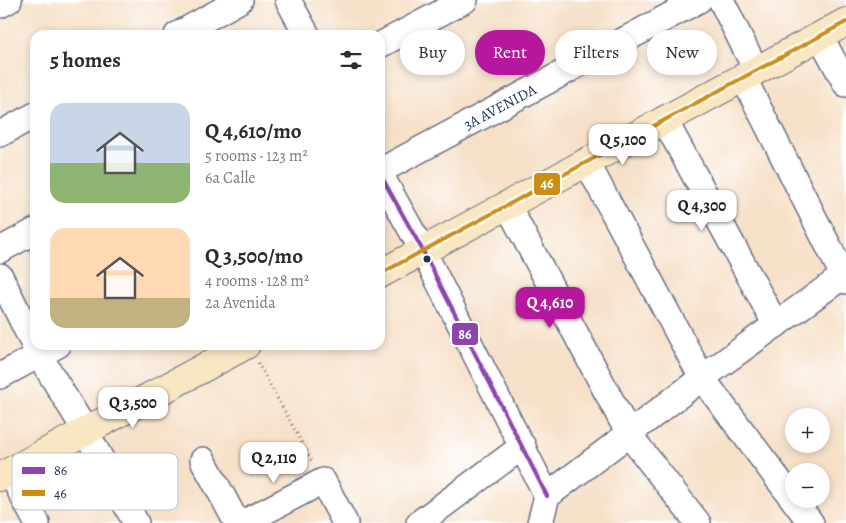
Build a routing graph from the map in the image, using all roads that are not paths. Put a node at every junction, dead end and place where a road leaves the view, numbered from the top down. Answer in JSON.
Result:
{"nodes":[{"id":1,"x":9,"y":0,"type":"edge"},
{"id":2,"x":240,"y":0,"type":"edge"},
{"id":3,"x":288,"y":0,"type":"edge"},
{"id":4,"x":465,"y":0,"type":"edge"},
{"id":5,"x":699,"y":0,"type":"edge"},
{"id":6,"x":720,"y":0,"type":"edge"},
{"id":7,"x":0,"y":5,"type":"edge"},
{"id":8,"x":846,"y":22,"type":"edge"},
{"id":9,"x":186,"y":30,"type":"edge"},
{"id":10,"x":304,"y":30,"type":"edge"},
{"id":11,"x":820,"y":36,"type":"junction"},
{"id":12,"x":385,"y":43,"type":"edge"},
{"id":13,"x":750,"y":73,"type":"junction"},
{"id":14,"x":846,"y":84,"type":"edge"},
{"id":15,"x":30,"y":117,"type":"edge"},
{"id":16,"x":664,"y":119,"type":"junction"},
{"id":17,"x":0,"y":134,"type":"edge"},
{"id":18,"x":586,"y":162,"type":"junction"},
{"id":19,"x":385,"y":170,"type":"edge"},
{"id":20,"x":385,"y":182,"type":"edge"},
{"id":21,"x":506,"y":204,"type":"junction"},
{"id":22,"x":30,"y":234,"type":"edge"},
{"id":23,"x":0,"y":250,"type":"edge"},
{"id":24,"x":424,"y":251,"type":"junction"},
{"id":25,"x":385,"y":271,"type":"edge"},
{"id":26,"x":0,"y":276,"type":"edge"},
{"id":27,"x":845,"y":277,"type":"edge"},
{"id":28,"x":30,"y":322,"type":"edge"},
{"id":29,"x":776,"y":325,"type":"junction"},
{"id":30,"x":48,"y":350,"type":"edge"},
{"id":31,"x":252,"y":353,"type":"edge"},
{"id":32,"x":0,"y":376,"type":"edge"},
{"id":33,"x":702,"y":378,"type":"junction"},
{"id":34,"x":84,"y":430,"type":"junction"},
{"id":35,"x":630,"y":436,"type":"junction"},
{"id":36,"x":523,"y":446,"type":"junction"},
{"id":37,"x":43,"y":453,"type":"edge"},
{"id":38,"x":97,"y":453,"type":"edge"},
{"id":39,"x":203,"y":460,"type":"dead end"},
{"id":40,"x":5,"y":474,"type":"edge"},
{"id":41,"x":12,"y":485,"type":"edge"},
{"id":42,"x":547,"y":496,"type":"junction"},
{"id":43,"x":29,"y":510,"type":"edge"},
{"id":44,"x":129,"y":510,"type":"edge"},
{"id":45,"x":433,"y":519,"type":"edge"},
{"id":46,"x":37,"y":523,"type":"edge"},
{"id":47,"x":136,"y":523,"type":"edge"},
{"id":48,"x":237,"y":523,"type":"edge"},
{"id":49,"x":243,"y":523,"type":"edge"},
{"id":50,"x":345,"y":523,"type":"edge"},
{"id":51,"x":540,"y":523,"type":"edge"},
{"id":52,"x":698,"y":523,"type":"edge"},
{"id":53,"x":811,"y":523,"type":"edge"}],
"edges":[{"from":1,"to":7,"type":"street"},
{"from":2,"to":9,"type":"street"},
{"from":3,"to":10,"type":"street"},
{"from":4,"to":12,"type":"street"},
{"from":5,"to":19,"type":"street","name":"3A AVENIDA"},
{"from":6,"to":13,"type":"street"},
{"from":8,"to":11,"type":"main road"},
{"from":11,"to":13,"type":"main road"},
{"from":11,"to":14,"type":"street"},
{"from":13,"to":16,"type":"main road"},
{"from":13,"to":27,"type":"street"},
{"from":15,"to":17,"type":"street"},
{"from":16,"to":18,"type":"main road"},
{"from":16,"to":29,"type":"street"},
{"from":18,"to":21,"type":"main road"},
{"from":18,"to":33,"type":"street"},
{"from":20,"to":24,"type":"street"},
{"from":21,"to":24,"type":"main road"},
{"from":21,"to":35,"type":"street"},
{"from":22,"to":23,"type":"street"},
{"from":24,"to":25,"type":"main road"},
{"from":24,"to":36,"type":"street"},
{"from":26,"to":28,"type":"street"},
{"from":27,"to":29,"type":"street"},
{"from":29,"to":33,"type":"street"},
{"from":30,"to":32,"type":"street"},
{"from":30,"to":34,"type":"street"},
{"from":31,"to":34,"type":"main road"},
{"from":33,"to":35,"type":"street"},
{"from":33,"to":53,"type":"street"},
{"from":34,"to":37,"type":"main road"},
{"from":34,"to":38,"type":"street"},
{"from":35,"to":42,"type":"street"},
{"from":35,"to":52,"type":"street"},
{"from":36,"to":42,"type":"street"},
{"from":36,"to":45,"type":"street"},
{"from":39,"to":48,"type":"street"},
{"from":40,"to":41,"type":"street"},
{"from":42,"to":51,"type":"street"},
{"from":43,"to":46,"type":"street"},
{"from":44,"to":47,"type":"street"},
{"from":49,"to":50,"type":"street"}]}
